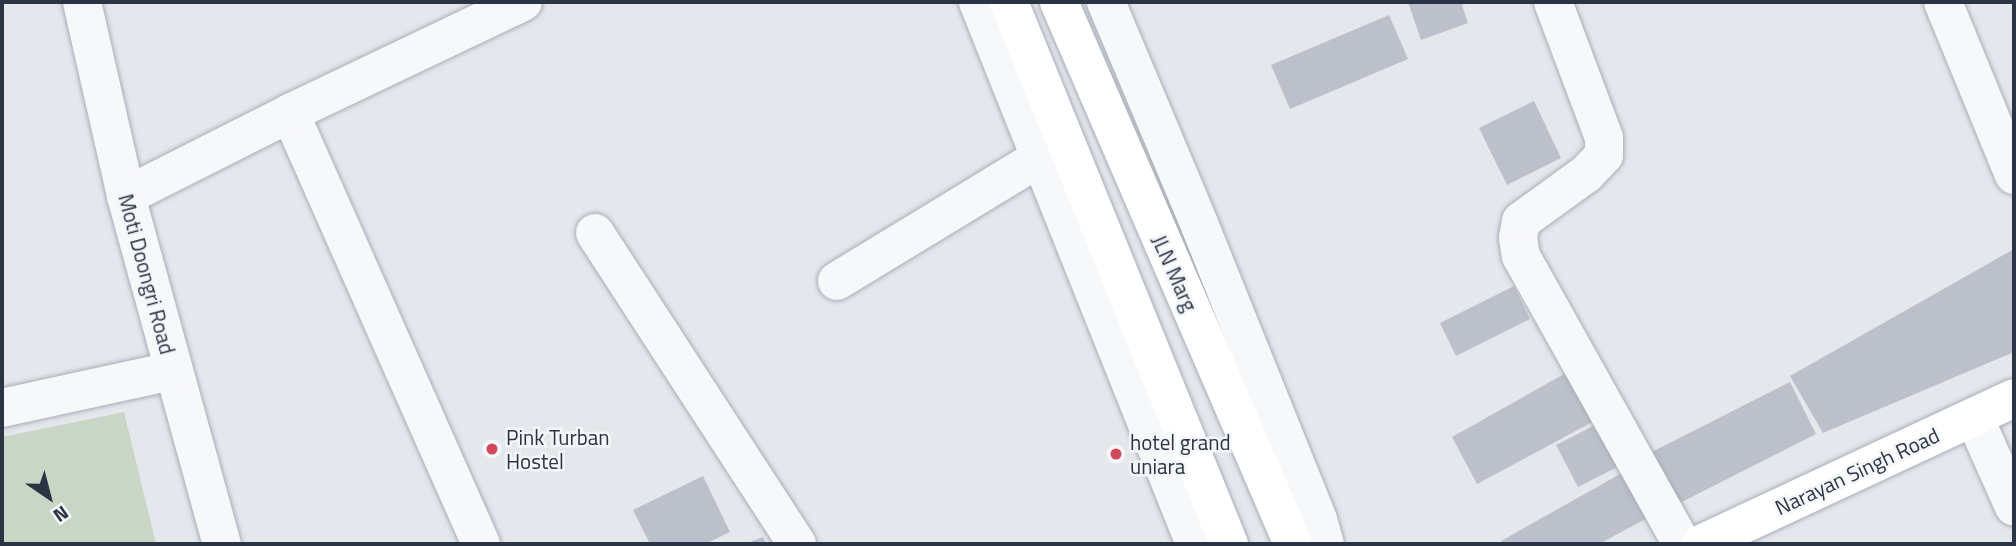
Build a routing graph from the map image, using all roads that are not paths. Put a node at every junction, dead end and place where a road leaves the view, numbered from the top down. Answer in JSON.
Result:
{"nodes":[{"id":1,"x":82,"y":2,"type":"edge"},
{"id":2,"x":523,"y":2,"type":"edge"},
{"id":3,"x":978,"y":2,"type":"edge"},
{"id":4,"x":1009,"y":2,"type":"edge"},
{"id":5,"x":1059,"y":2,"type":"edge"},
{"id":6,"x":1106,"y":2,"type":"edge"},
{"id":7,"x":1553,"y":2,"type":"edge"},
{"id":8,"x":1943,"y":2,"type":"edge"},
{"id":9,"x":290,"y":113,"type":"junction"},
{"id":10,"x":1053,"y":150,"type":"junction"},
{"id":11,"x":2014,"y":175,"type":"edge"},
{"id":12,"x":126,"y":197,"type":"junction"},
{"id":13,"x":595,"y":233,"type":"dead end"},
{"id":14,"x":837,"y":281,"type":"dead end"},
{"id":15,"x":172,"y":371,"type":"junction"},
{"id":16,"x":2014,"y":398,"type":"edge"},
{"id":17,"x":2,"y":408,"type":"edge"},
{"id":18,"x":1974,"y":417,"type":"junction"},
{"id":19,"x":2014,"y":507,"type":"edge"},
{"id":20,"x":222,"y":544,"type":"edge"},
{"id":21,"x":481,"y":544,"type":"edge"},
{"id":22,"x":797,"y":544,"type":"edge"},
{"id":23,"x":1195,"y":544,"type":"edge"},
{"id":24,"x":1229,"y":544,"type":"edge"},
{"id":25,"x":1293,"y":544,"type":"edge"},
{"id":26,"x":1325,"y":544,"type":"edge"},
{"id":27,"x":1682,"y":544,"type":"edge"},
{"id":28,"x":1701,"y":544,"type":"edge"}],
"edges":[{"from":1,"to":12,"type":"street","name":"Moti Doongri Road"},
{"from":2,"to":9,"type":"street"},
{"from":3,"to":10,"type":"street"},
{"from":4,"to":10,"type":"main road"},
{"from":5,"to":25,"type":"main road","name":"JLN Marg"},
{"from":6,"to":26,"type":"street"},
{"from":7,"to":27,"type":"street"},
{"from":8,"to":11,"type":"street"},
{"from":9,"to":12,"type":"street"},
{"from":9,"to":21,"type":"street"},
{"from":10,"to":14,"type":"street"},
{"from":10,"to":23,"type":"street"},
{"from":10,"to":24,"type":"main road"},
{"from":12,"to":15,"type":"street","name":"Moti Doongri Road"},
{"from":13,"to":22,"type":"street"},
{"from":15,"to":17,"type":"street"},
{"from":15,"to":20,"type":"street","name":"Moti Doongri Road"},
{"from":16,"to":18,"type":"main road","name":"Narayan Singh Road"},
{"from":18,"to":19,"type":"street"},
{"from":18,"to":28,"type":"main road","name":"Narayan Singh Road"}]}
